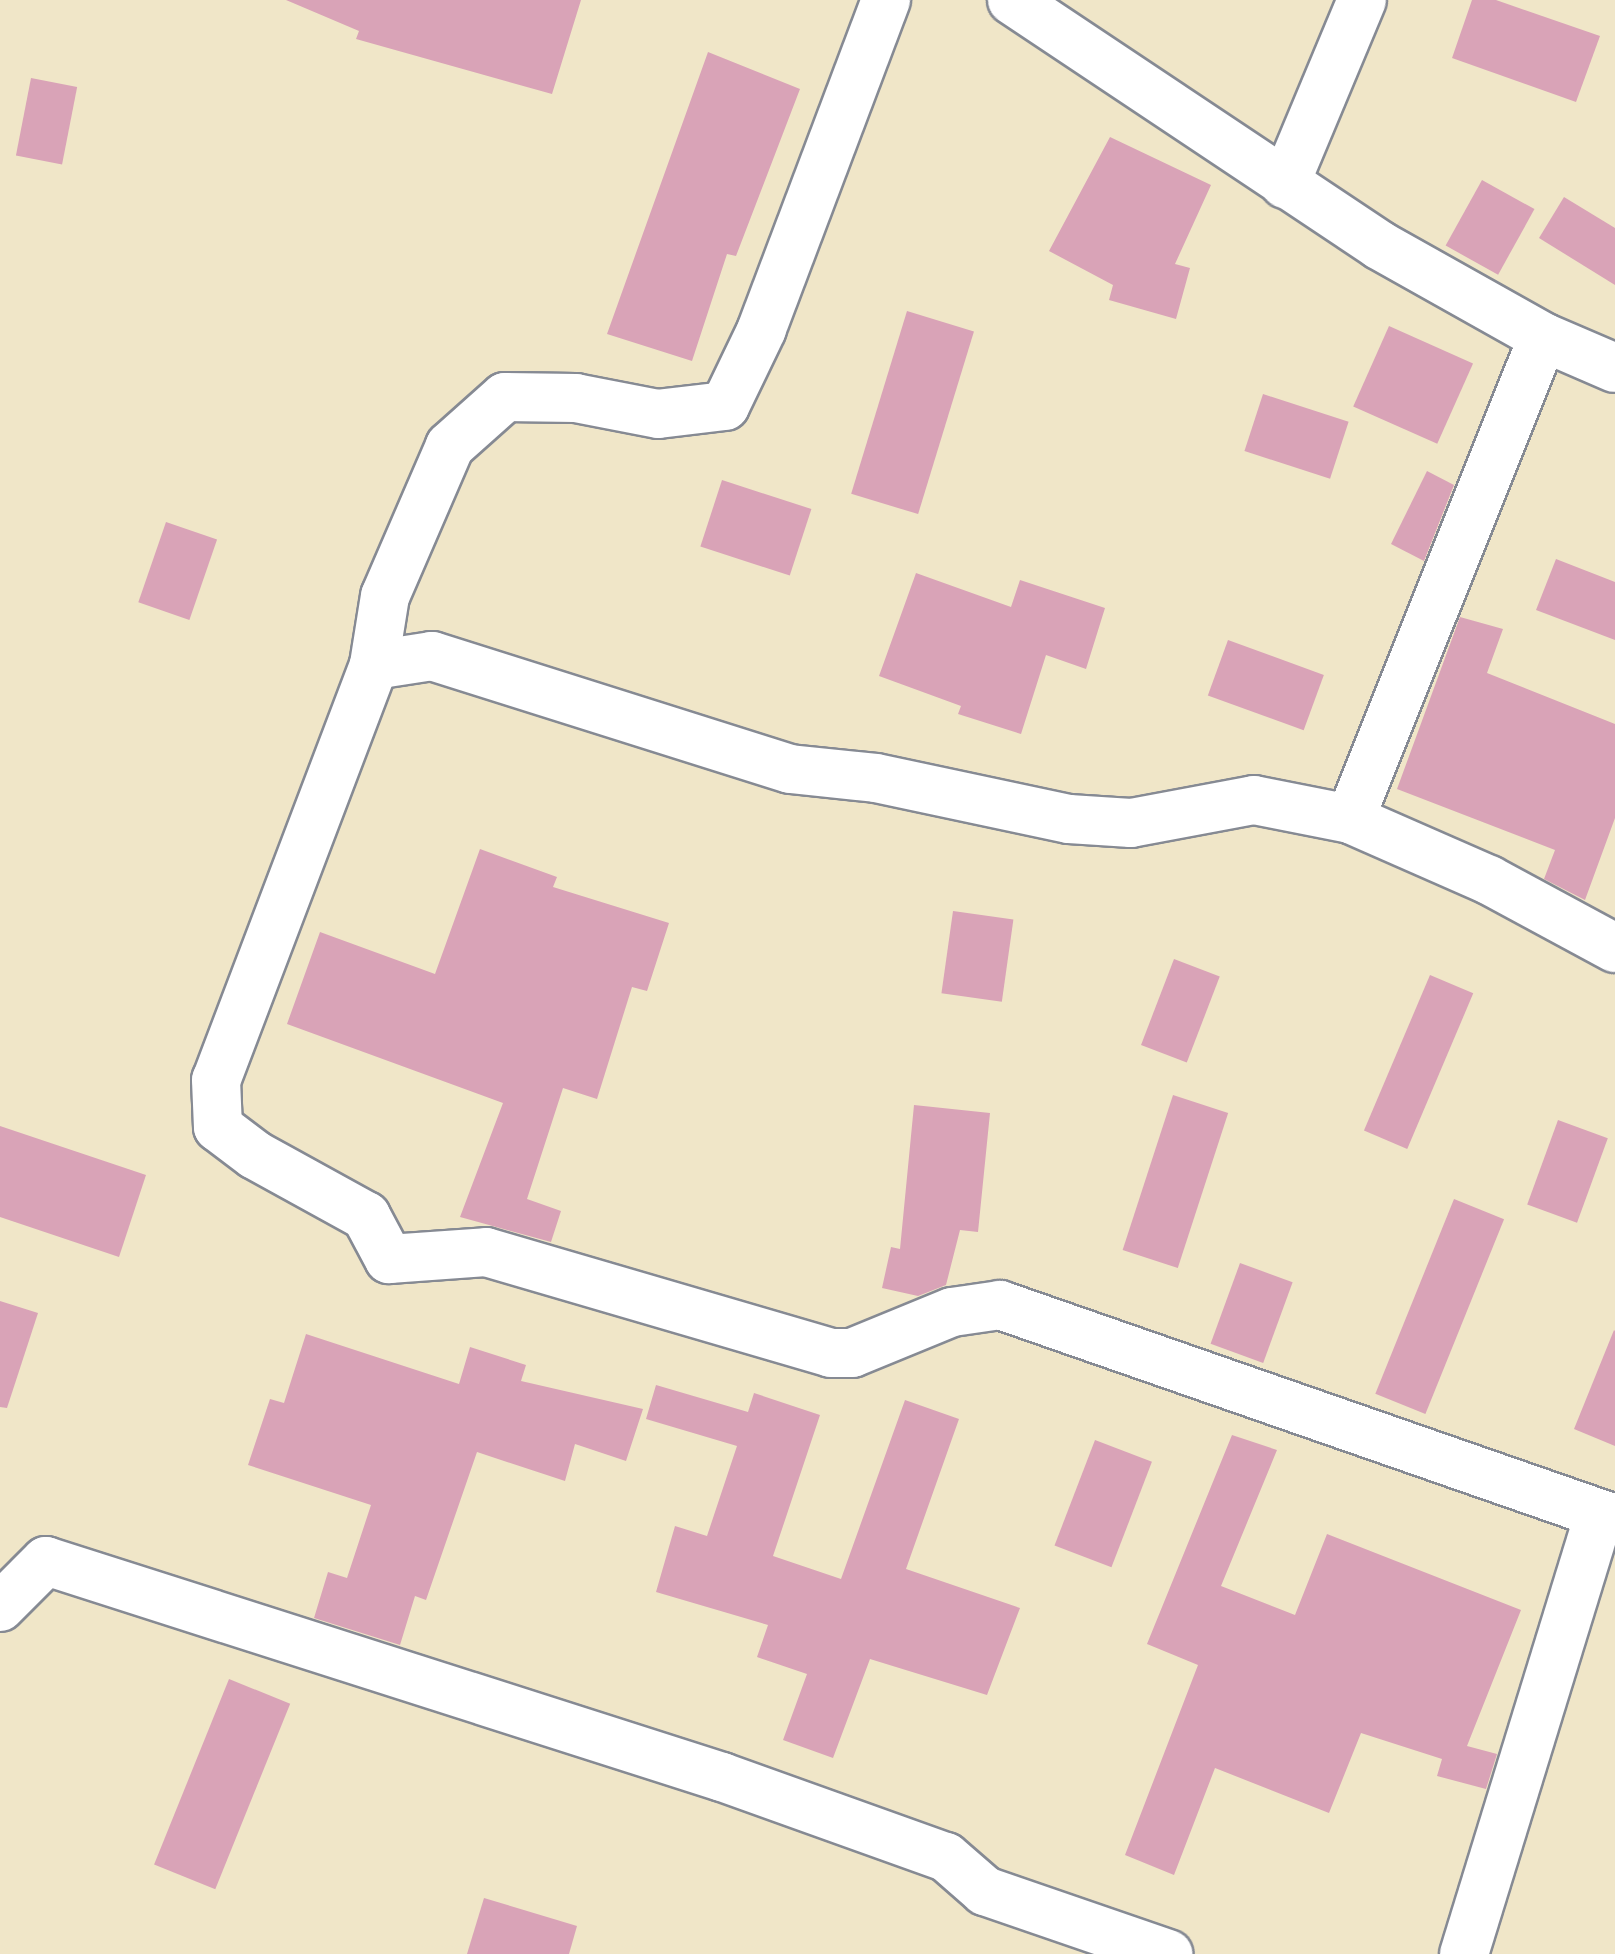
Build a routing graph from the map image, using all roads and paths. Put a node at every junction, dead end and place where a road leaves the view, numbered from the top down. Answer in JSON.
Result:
{"nodes":[{"id":1,"x":886,"y":0,"type":"edge"},
{"id":2,"x":1012,"y":0,"type":"edge"},
{"id":3,"x":1362,"y":0,"type":"edge"},
{"id":4,"x":1285,"y":184,"type":"junction"},
{"id":5,"x":1543,"y":337,"type":"junction"},
{"id":6,"x":1615,"y":368,"type":"edge"},
{"id":7,"x":374,"y":665,"type":"junction"},
{"id":8,"x":1350,"y":819,"type":"junction"},
{"id":9,"x":1615,"y":948,"type":"edge"},
{"id":10,"x":1607,"y":1517,"type":"edge"},
{"id":11,"x":0,"y":1607,"type":"edge"},
{"id":12,"x":1168,"y":1954,"type":"edge"},
{"id":13,"x":1464,"y":1954,"type":"edge"}],
"edges":[{"from":1,"to":7,"type":"street"},
{"from":2,"to":4,"type":"street"},
{"from":3,"to":4,"type":"street"},
{"from":4,"to":5,"type":"street"},
{"from":5,"to":6,"type":"street"},
{"from":5,"to":8,"type":"street"},
{"from":7,"to":8,"type":"street"},
{"from":7,"to":10,"type":"street"},
{"from":8,"to":9,"type":"street"},
{"from":10,"to":13,"type":"street"},
{"from":11,"to":12,"type":"street"}]}
